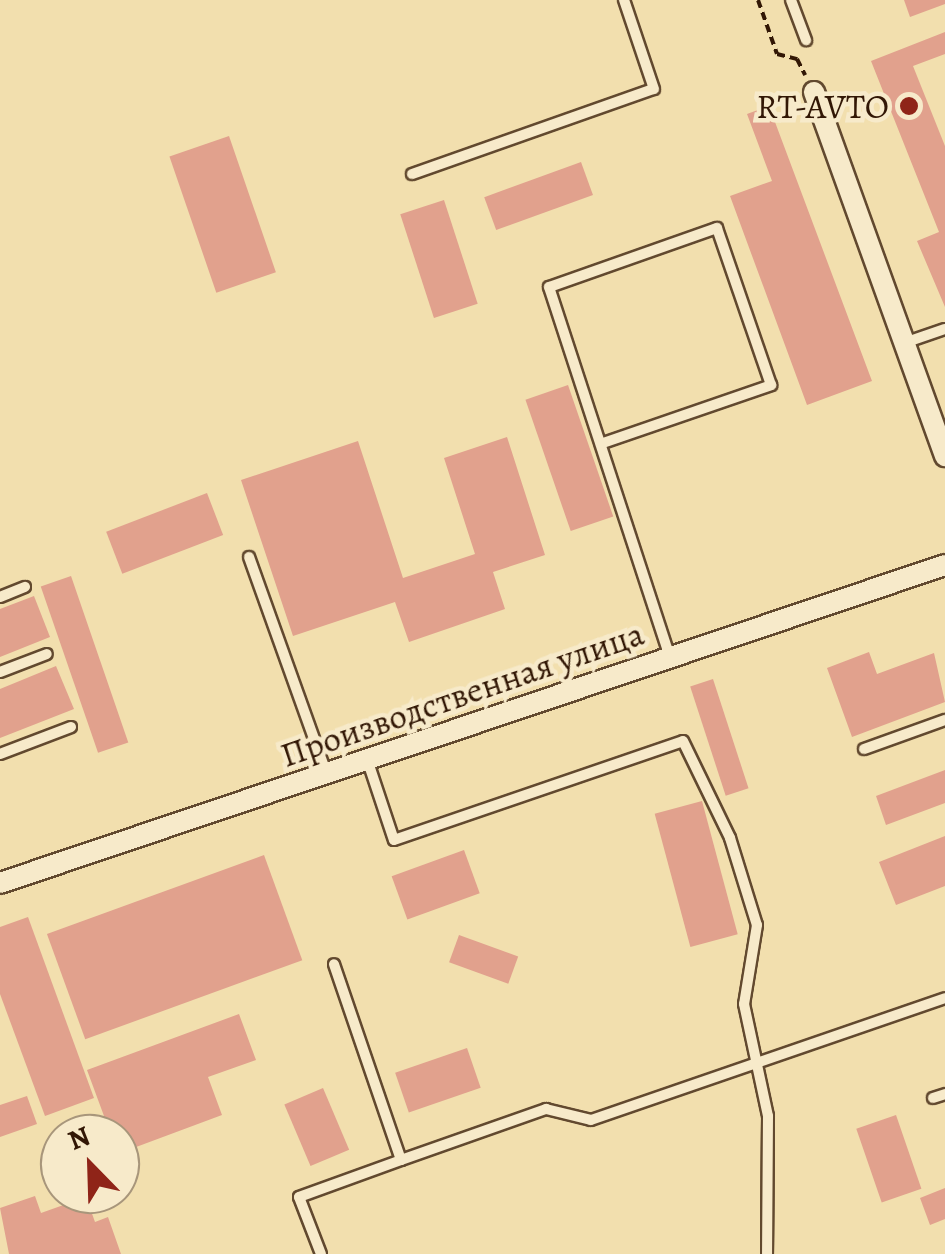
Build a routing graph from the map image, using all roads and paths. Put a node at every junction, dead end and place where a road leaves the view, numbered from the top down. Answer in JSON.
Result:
{"nodes":[{"id":1,"x":624,"y":0,"type":"edge"},
{"id":2,"x":758,"y":0,"type":"edge"},
{"id":3,"x":791,"y":0,"type":"edge"},
{"id":4,"x":806,"y":40,"type":"dead end"},
{"id":5,"x":814,"y":92,"type":"joint"},
{"id":6,"x":412,"y":174,"type":"dead end"},
{"id":7,"x":945,"y":328,"type":"edge"},
{"id":8,"x":904,"y":343,"type":"junction"},
{"id":9,"x":603,"y":444,"type":"junction"},
{"id":10,"x":945,"y":456,"type":"edge"},
{"id":11,"x":249,"y":557,"type":"dead end"},
{"id":12,"x":945,"y":564,"type":"edge"},
{"id":13,"x":26,"y":587,"type":"dead end"},
{"id":14,"x":0,"y":597,"type":"edge"},
{"id":15,"x":46,"y":654,"type":"dead end"},
{"id":16,"x":670,"y":658,"type":"junction"},
{"id":17,"x":0,"y":672,"type":"edge"},
{"id":18,"x":945,"y":720,"type":"edge"},
{"id":19,"x":70,"y":728,"type":"dead end"},
{"id":20,"x":864,"y":749,"type":"dead end"},
{"id":21,"x":0,"y":754,"type":"edge"},
{"id":22,"x":368,"y":762,"type":"junction"},
{"id":23,"x":327,"y":775,"type":"junction"},
{"id":24,"x":0,"y":883,"type":"edge"},
{"id":25,"x":334,"y":964,"type":"dead end"},
{"id":26,"x":945,"y":998,"type":"edge"},
{"id":27,"x":753,"y":1066,"type":"junction"},
{"id":28,"x":945,"y":1094,"type":"edge"},
{"id":29,"x":933,"y":1098,"type":"dead end"},
{"id":30,"x":401,"y":1160,"type":"junction"},
{"id":31,"x":321,"y":1254,"type":"edge"},
{"id":32,"x":767,"y":1254,"type":"edge"}],
"edges":[{"from":1,"to":6,"type":"lane"},
{"from":2,"to":5,"type":"path"},
{"from":3,"to":4,"type":"lane"},
{"from":5,"to":8,"type":"street"},
{"from":7,"to":8,"type":"lane"},
{"from":8,"to":10,"type":"street"},
{"from":9,"to":9,"type":"lane"},
{"from":9,"to":16,"type":"lane"},
{"from":11,"to":23,"type":"lane"},
{"from":12,"to":16,"type":"street","name":"Производственная улица"},
{"from":13,"to":14,"type":"lane"},
{"from":15,"to":17,"type":"lane"},
{"from":16,"to":22,"type":"street","name":"Производственная улица"},
{"from":18,"to":20,"type":"lane"},
{"from":19,"to":21,"type":"lane"},
{"from":22,"to":23,"type":"street","name":"Производственная улица"},
{"from":22,"to":27,"type":"lane"},
{"from":23,"to":24,"type":"street","name":"Производственная улица"},
{"from":25,"to":30,"type":"lane"},
{"from":26,"to":27,"type":"lane"},
{"from":27,"to":30,"type":"lane"},
{"from":27,"to":32,"type":"lane"},
{"from":28,"to":29,"type":"lane"},
{"from":30,"to":31,"type":"lane"}]}
